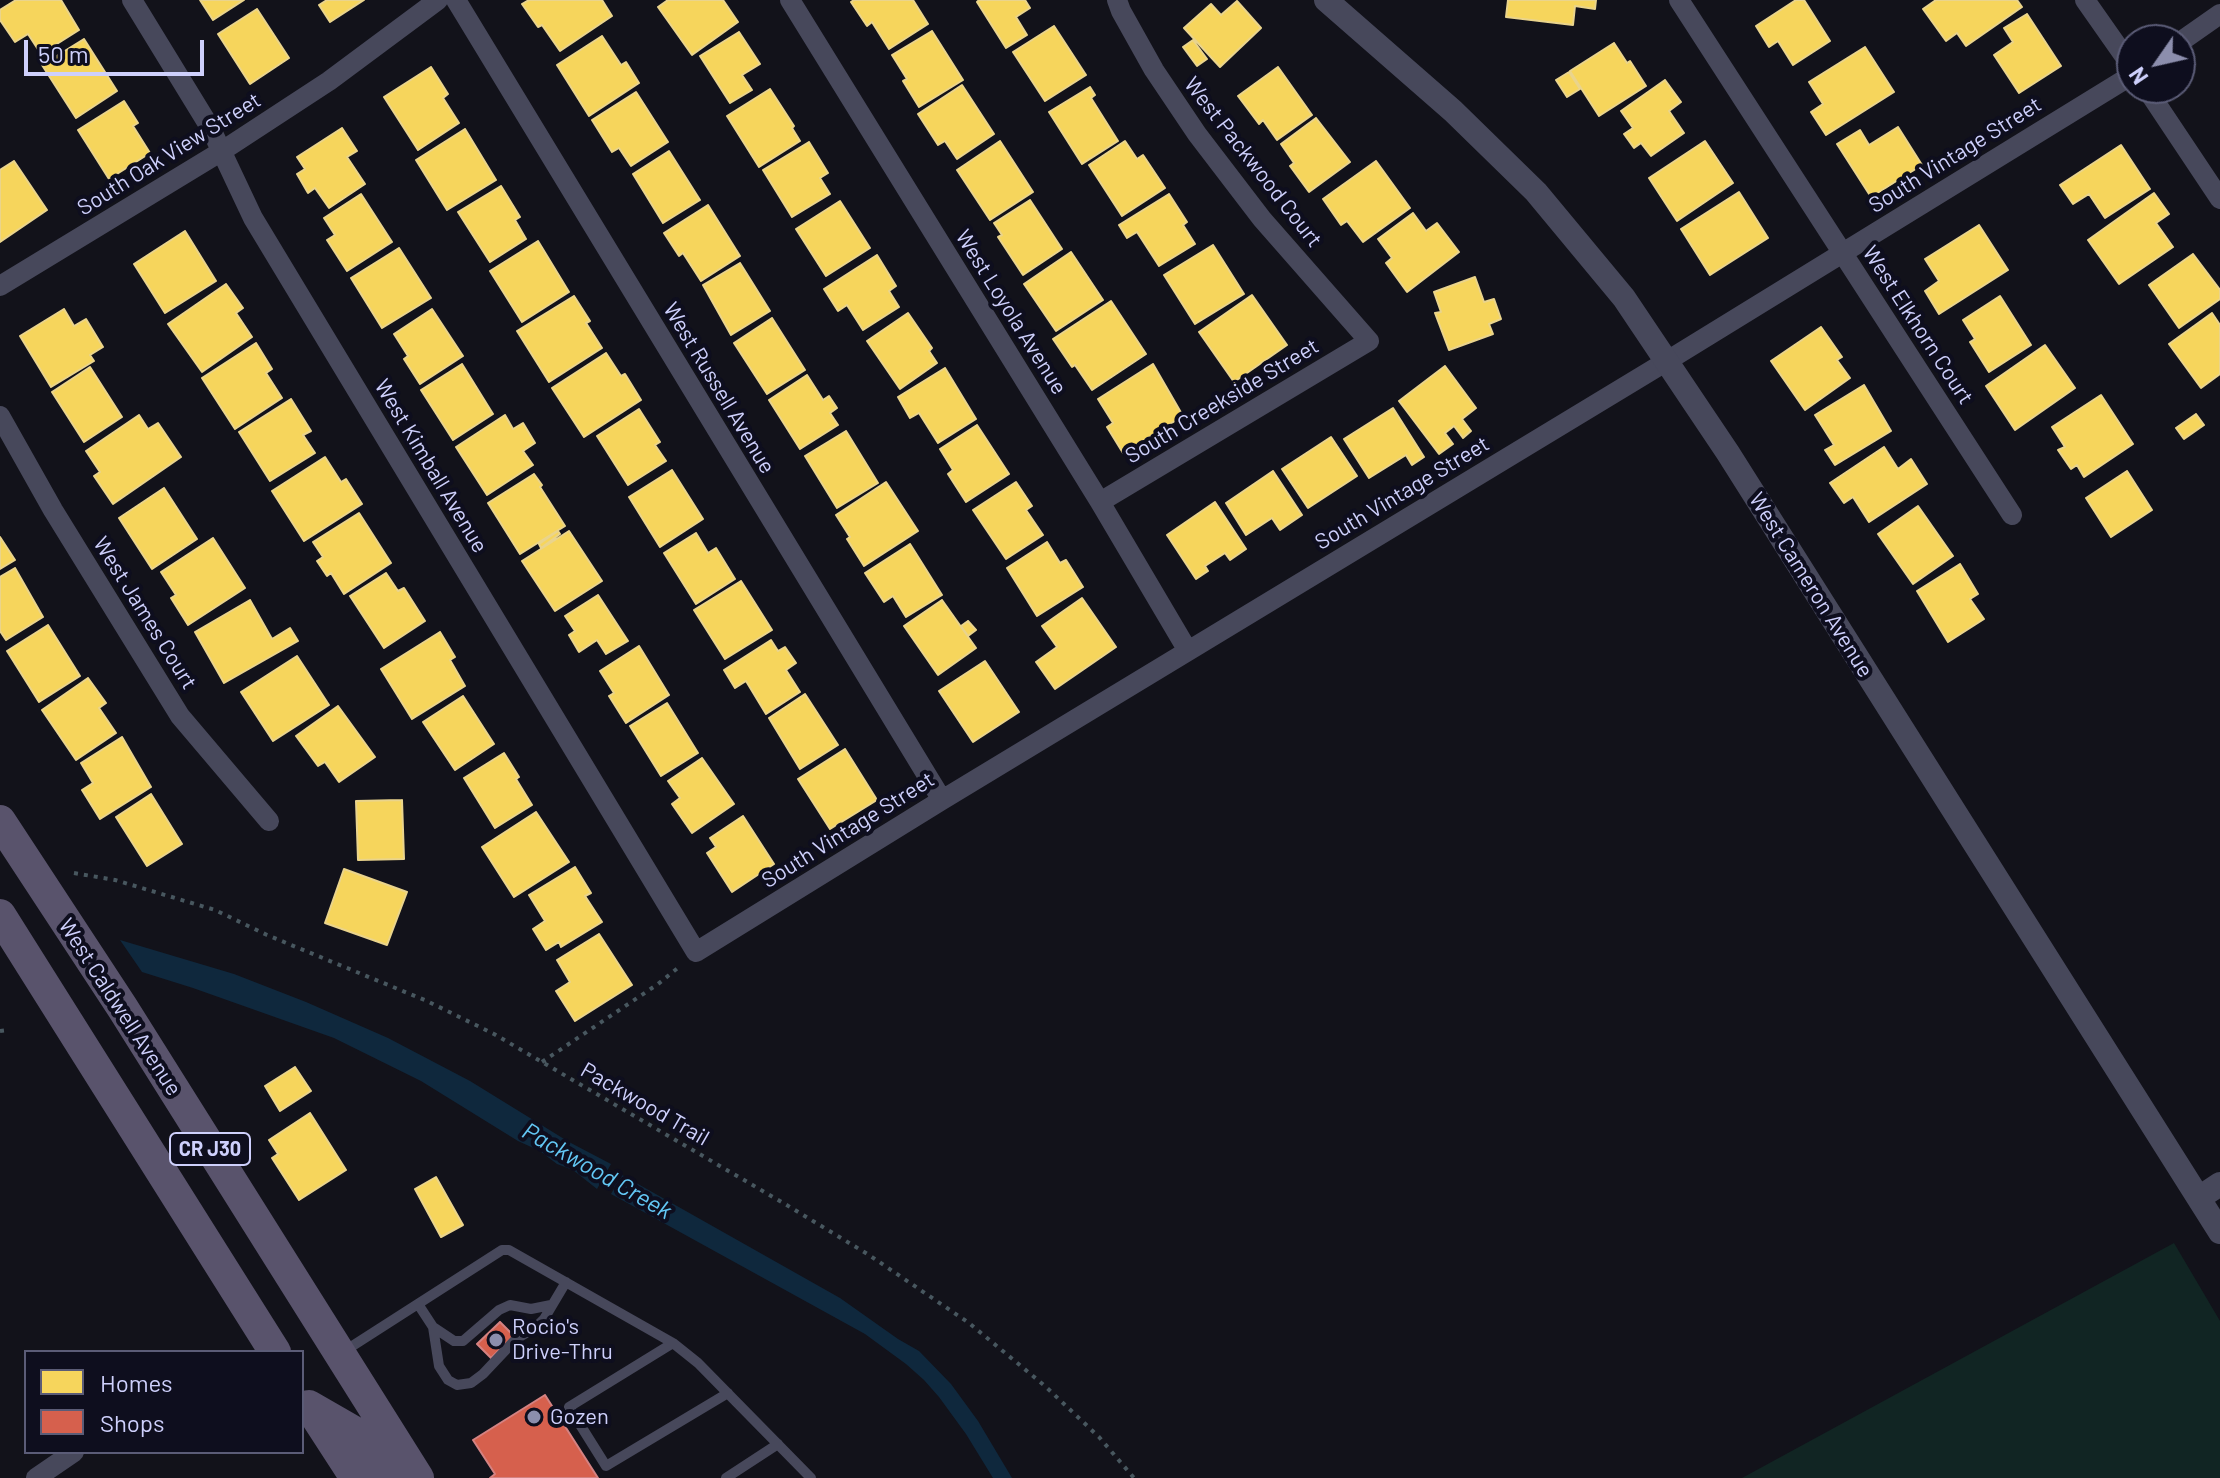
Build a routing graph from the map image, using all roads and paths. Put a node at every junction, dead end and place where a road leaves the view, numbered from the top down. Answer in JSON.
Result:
{"nodes":[{"id":1,"x":132,"y":0,"type":"edge"},
{"id":2,"x":438,"y":0,"type":"edge"},
{"id":3,"x":456,"y":0,"type":"edge"},
{"id":4,"x":790,"y":0,"type":"edge"},
{"id":5,"x":1117,"y":0,"type":"edge"},
{"id":6,"x":1326,"y":0,"type":"edge"},
{"id":7,"x":1679,"y":0,"type":"edge"},
{"id":8,"x":2085,"y":0,"type":"edge"},
{"id":9,"x":2220,"y":14,"type":"edge"},
{"id":10,"x":2196,"y":31,"type":"edge"},
{"id":11,"x":2116,"y":44,"type":"edge"},
{"id":12,"x":2116,"y":85,"type":"edge"},
{"id":13,"x":2157,"y":104,"type":"edge"},
{"id":14,"x":222,"y":151,"type":"junction"},
{"id":15,"x":2220,"y":199,"type":"edge"},
{"id":16,"x":1842,"y":253,"type":"junction"},
{"id":17,"x":0,"y":286,"type":"edge"},
{"id":18,"x":1369,"y":341,"type":"joint"},
{"id":19,"x":1667,"y":361,"type":"junction"},
{"id":20,"x":0,"y":416,"type":"edge"},
{"id":21,"x":1100,"y":502,"type":"junction"},
{"id":22,"x":2012,"y":515,"type":"dead end"},
{"id":23,"x":1188,"y":651,"type":"junction"},
{"id":24,"x":942,"y":800,"type":"junction"},
{"id":25,"x":0,"y":821,"type":"edge"},
{"id":26,"x":269,"y":821,"type":"dead end"},
{"id":27,"x":74,"y":873,"type":"dead end"},
{"id":28,"x":0,"y":915,"type":"edge"},
{"id":29,"x":696,"y":952,"type":"junction"},
{"id":30,"x":8,"y":1030,"type":"dead end"},
{"id":31,"x":0,"y":1031,"type":"edge"},
{"id":32,"x":541,"y":1063,"type":"junction"},
{"id":33,"x":2220,"y":1184,"type":"edge"},
{"id":34,"x":2199,"y":1198,"type":"junction"},
{"id":35,"x":2220,"y":1232,"type":"edge"},
{"id":36,"x":566,"y":1282,"type":"junction"},
{"id":37,"x":418,"y":1304,"type":"junction"},
{"id":38,"x":551,"y":1305,"type":"junction"},
{"id":39,"x":433,"y":1327,"type":"junction"},
{"id":40,"x":673,"y":1343,"type":"junction"},
{"id":41,"x":274,"y":1350,"type":"edge"},
{"id":42,"x":339,"y":1354,"type":"junction"},
{"id":43,"x":728,"y":1393,"type":"junction"},
{"id":44,"x":306,"y":1400,"type":"edge"},
{"id":45,"x":778,"y":1444,"type":"junction"},
{"id":46,"x":71,"y":1454,"type":"edge"},
{"id":47,"x":36,"y":1478,"type":"edge"},
{"id":48,"x":356,"y":1478,"type":"edge"},
{"id":49,"x":385,"y":1478,"type":"edge"},
{"id":50,"x":418,"y":1478,"type":"edge"},
{"id":51,"x":726,"y":1478,"type":"edge"},
{"id":52,"x":811,"y":1478,"type":"edge"},
{"id":53,"x":1134,"y":1478,"type":"edge"}],
"edges":[{"from":1,"to":14,"type":"street","name":"West Kimball Avenue"},
{"from":2,"to":14,"type":"street","name":"South Oak View Street"},
{"from":3,"to":24,"type":"street","name":"West Russell Avenue"},
{"from":4,"to":21,"type":"street","name":"West Loyola Avenue"},
{"from":5,"to":18,"type":"street","name":"West Packwood Court"},
{"from":6,"to":19,"type":"street","name":"West Cameron Avenue"},
{"from":7,"to":16,"type":"street","name":"West Elkhorn Court"},
{"from":8,"to":11,"type":"street"},
{"from":9,"to":10,"type":"street"},
{"from":12,"to":16,"type":"street","name":"South Vintage Street"},
{"from":13,"to":15,"type":"street"},
{"from":14,"to":17,"type":"street","name":"South Oak View Street"},
{"from":14,"to":29,"type":"street","name":"West Kimball Avenue"},
{"from":16,"to":19,"type":"street","name":"South Vintage Street"},
{"from":16,"to":22,"type":"street","name":"West Elkhorn Court"},
{"from":18,"to":21,"type":"street","name":"South Creekside Street"},
{"from":19,"to":23,"type":"street","name":"South Vintage Street"},
{"from":19,"to":34,"type":"street","name":"West Cameron Avenue"},
{"from":20,"to":26,"type":"street","name":"West James Court"},
{"from":21,"to":23,"type":"street","name":"West Loyola Avenue"},
{"from":23,"to":24,"type":"street","name":"South Vintage Street"},
{"from":24,"to":29,"type":"street","name":"South Vintage Street"},
{"from":25,"to":42,"type":"main road","name":"West Caldwell Avenue","number":"CR J30"},
{"from":27,"to":32,"type":"path","name":"Packwood Trail"},
{"from":28,"to":41,"type":"main road","number":"CR J30"},
{"from":29,"to":32,"type":"path"},
{"from":30,"to":31,"type":"path"},
{"from":32,"to":53,"type":"path","name":"Packwood Trail"},
{"from":33,"to":34,"type":"street"},
{"from":34,"to":35,"type":"street","name":"West Cameron Avenue"},
{"from":36,"to":37,"type":"lane"},
{"from":36,"to":38,"type":"lane"},
{"from":36,"to":40,"type":"lane"},
{"from":37,"to":39,"type":"lane"},
{"from":37,"to":42,"type":"lane"},
{"from":38,"to":39,"type":"lane"},
{"from":38,"to":39,"type":"lane"},
{"from":40,"to":43,"type":"lane"},
{"from":40,"to":43,"type":"lane"},
{"from":42,"to":50,"type":"main road","name":"West Caldwell Avenue","number":"CR J30"},
{"from":43,"to":45,"type":"lane"},
{"from":44,"to":48,"type":"main road"},
{"from":44,"to":49,"type":"main road"},
{"from":45,"to":51,"type":"lane"},
{"from":45,"to":52,"type":"lane"},
{"from":46,"to":47,"type":"street"}]}
